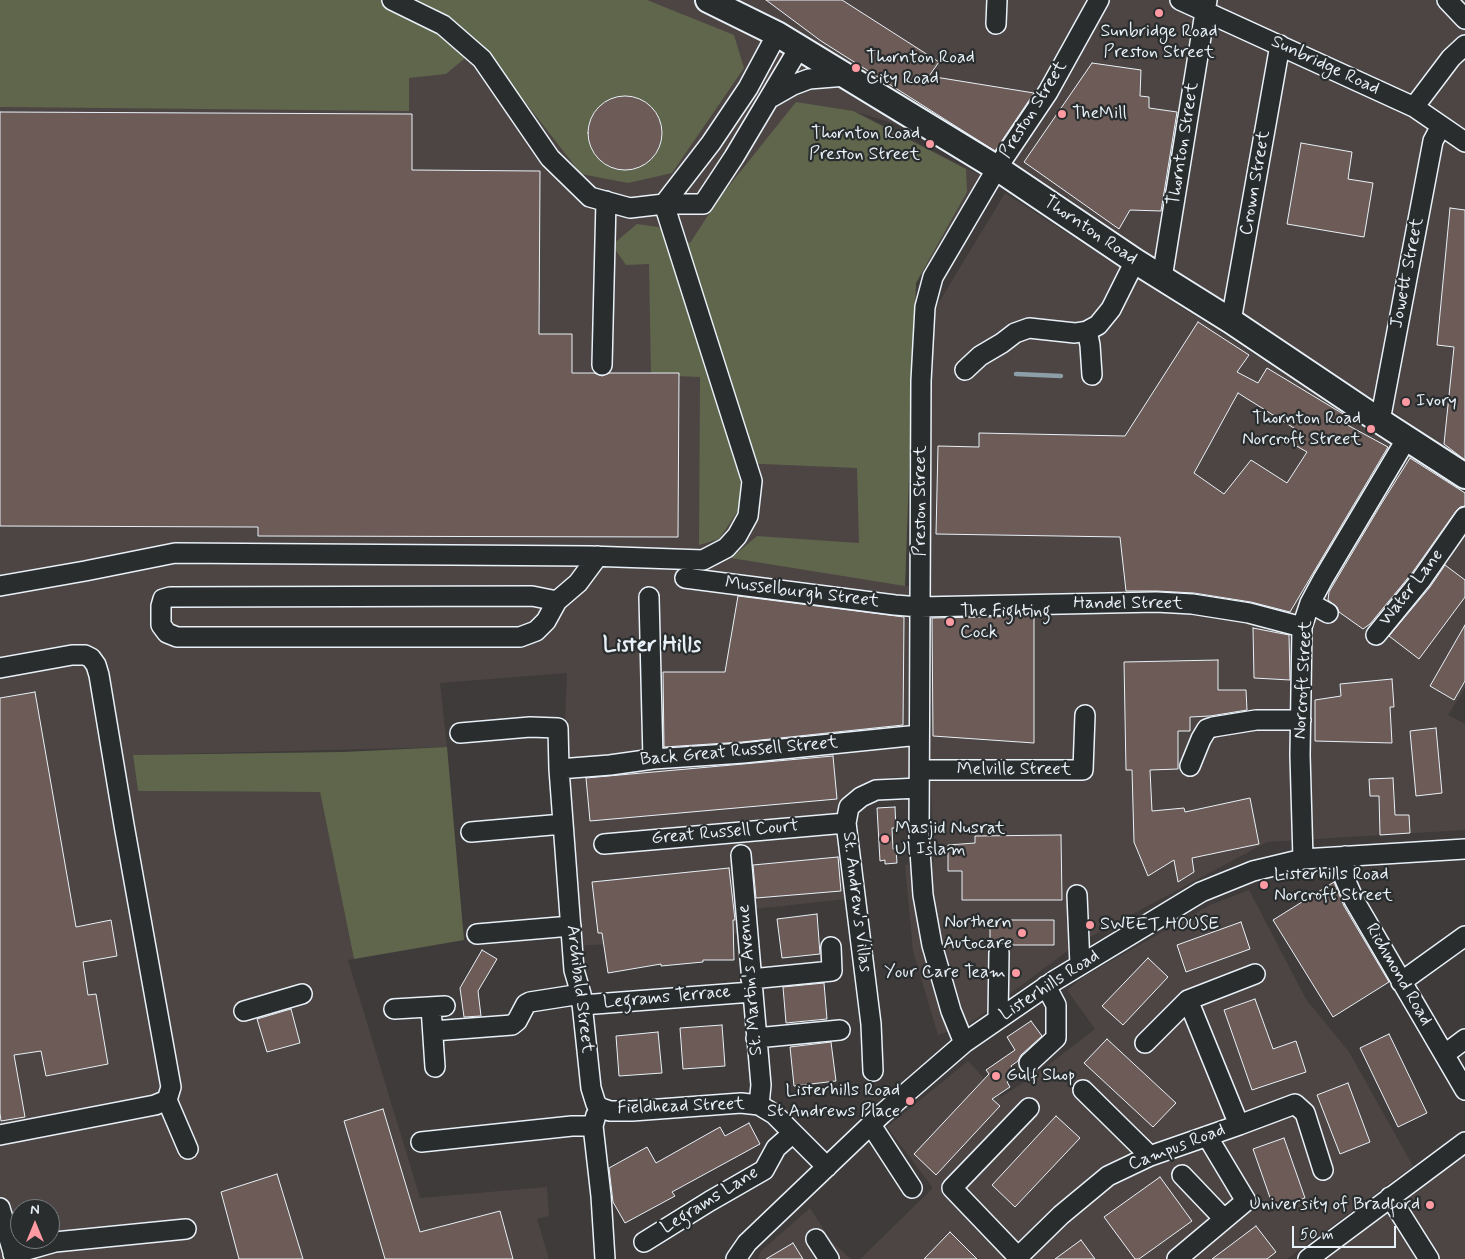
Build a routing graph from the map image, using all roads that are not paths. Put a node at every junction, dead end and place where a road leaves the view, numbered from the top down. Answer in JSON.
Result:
{"nodes":[{"id":1,"x":392,"y":0,"type":"edge"},
{"id":2,"x":708,"y":0,"type":"edge"},
{"id":3,"x":997,"y":0,"type":"edge"},
{"id":4,"x":1099,"y":0,"type":"edge"},
{"id":5,"x":1180,"y":0,"type":"edge"},
{"id":6,"x":1448,"y":0,"type":"edge"},
{"id":7,"x":1206,"y":5,"type":"edge"},
{"id":8,"x":1465,"y":19,"type":"edge"},
{"id":9,"x":996,"y":24,"type":"dead end"},
{"id":10,"x":778,"y":34,"type":"junction"},
{"id":11,"x":1280,"y":45,"type":"junction"},
{"id":12,"x":1465,"y":45,"type":"edge"},
{"id":13,"x":799,"y":48,"type":"junction"},
{"id":14,"x":846,"y":76,"type":"junction"},
{"id":15,"x":769,"y":99,"type":"junction"},
{"id":16,"x":1414,"y":107,"type":"junction"},
{"id":17,"x":732,"y":113,"type":"junction"},
{"id":18,"x":1440,"y":126,"type":"junction"},
{"id":19,"x":750,"y":128,"type":"junction"},
{"id":20,"x":1465,"y":142,"type":"edge"},
{"id":21,"x":997,"y":168,"type":"junction"},
{"id":22,"x":606,"y":201,"type":"junction"},
{"id":23,"x":664,"y":204,"type":"junction"},
{"id":24,"x":1135,"y":261,"type":"junction"},
{"id":25,"x":1162,"y":278,"type":"junction"},
{"id":26,"x":1231,"y":321,"type":"junction"},
{"id":27,"x":1087,"y":331,"type":"junction"},
{"id":28,"x":602,"y":365,"type":"dead end"},
{"id":29,"x":965,"y":370,"type":"dead end"},
{"id":30,"x":1092,"y":375,"type":"dead end"},
{"id":31,"x":1380,"y":421,"type":"junction"},
{"id":32,"x":1407,"y":438,"type":"junction"},
{"id":33,"x":1465,"y":476,"type":"edge"},
{"id":34,"x":1465,"y":517,"type":"edge"},
{"id":35,"x":598,"y":556,"type":"junction"},
{"id":36,"x":685,"y":578,"type":"dead end"},
{"id":37,"x":0,"y":586,"type":"edge"},
{"id":38,"x":649,"y":597,"type":"dead end"},
{"id":39,"x":557,"y":601,"type":"junction"},
{"id":40,"x":1310,"y":603,"type":"junction"},
{"id":41,"x":920,"y":607,"type":"junction"},
{"id":42,"x":1328,"y":613,"type":"dead end"},
{"id":43,"x":1302,"y":627,"type":"junction"},
{"id":44,"x":1376,"y":635,"type":"dead end"},
{"id":45,"x":0,"y":668,"type":"edge"},
{"id":46,"x":1085,"y":715,"type":"dead end"},
{"id":47,"x":1301,"y":720,"type":"junction"},
{"id":48,"x":460,"y":733,"type":"dead end"},
{"id":49,"x":919,"y":735,"type":"junction"},
{"id":50,"x":654,"y":758,"type":"junction"},
{"id":51,"x":1190,"y":766,"type":"dead end"},
{"id":52,"x":559,"y":769,"type":"junction"},
{"id":53,"x":919,"y":779,"type":"junction"},
{"id":54,"x":846,"y":823,"type":"junction"},
{"id":55,"x":563,"y":824,"type":"junction"},
{"id":56,"x":471,"y":832,"type":"dead end"},
{"id":57,"x":740,"y":843,"type":"junction"},
{"id":58,"x":604,"y":844,"type":"dead end"},
{"id":59,"x":1465,"y":849,"type":"edge"},
{"id":60,"x":1345,"y":856,"type":"junction"},
{"id":61,"x":1303,"y":859,"type":"junction"},
{"id":62,"x":1077,"y":895,"type":"dead end"},
{"id":63,"x":571,"y":926,"type":"junction"},
{"id":64,"x":477,"y":934,"type":"dead end"},
{"id":65,"x":1465,"y":936,"type":"edge"},
{"id":66,"x":831,"y":948,"type":"dead end"},
{"id":67,"x":999,"y":952,"type":"dead end"},
{"id":68,"x":1080,"y":965,"type":"junction"},
{"id":69,"x":1255,"y":974,"type":"dead end"},
{"id":70,"x":1401,"y":982,"type":"junction"},
{"id":71,"x":751,"y":985,"type":"junction"},
{"id":72,"x":1046,"y":986,"type":"junction"},
{"id":73,"x":302,"y":994,"type":"dead end"},
{"id":74,"x":582,"y":1000,"type":"junction"},
{"id":75,"x":1188,"y":1000,"type":"junction"},
{"id":76,"x":394,"y":1009,"type":"dead end"},
{"id":77,"x":244,"y":1011,"type":"dead end"},
{"id":78,"x":998,"y":1020,"type":"junction"},
{"id":79,"x":840,"y":1030,"type":"dead end"},
{"id":80,"x":433,"y":1031,"type":"junction"},
{"id":81,"x":756,"y":1038,"type":"junction"},
{"id":82,"x":1465,"y":1039,"type":"edge"},
{"id":83,"x":964,"y":1043,"type":"junction"},
{"id":84,"x":1145,"y":1043,"type":"dead end"},
{"id":85,"x":1445,"y":1054,"type":"junction"},
{"id":86,"x":1029,"y":1063,"type":"dead end"},
{"id":87,"x":435,"y":1068,"type":"dead end"},
{"id":88,"x":873,"y":1071,"type":"dead end"},
{"id":89,"x":1083,"y":1090,"type":"dead end"},
{"id":90,"x":1465,"y":1090,"type":"edge"},
{"id":91,"x":167,"y":1100,"type":"junction"},
{"id":92,"x":759,"y":1105,"type":"junction"},
{"id":93,"x":601,"y":1108,"type":"junction"},
{"id":94,"x":1029,"y":1108,"type":"dead end"},
{"id":95,"x":871,"y":1125,"type":"junction"},
{"id":96,"x":1239,"y":1125,"type":"junction"},
{"id":97,"x":593,"y":1126,"type":"junction"},
{"id":98,"x":792,"y":1134,"type":"junction"},
{"id":99,"x":0,"y":1135,"type":"edge"},
{"id":100,"x":1207,"y":1136,"type":"junction"},
{"id":101,"x":421,"y":1142,"type":"dead end"},
{"id":102,"x":1465,"y":1142,"type":"edge"},
{"id":103,"x":188,"y":1149,"type":"dead end"},
{"id":104,"x":1150,"y":1156,"type":"junction"},
{"id":105,"x":827,"y":1167,"type":"junction"},
{"id":106,"x":1323,"y":1170,"type":"dead end"},
{"id":107,"x":1182,"y":1175,"type":"dead end"},
{"id":108,"x":912,"y":1188,"type":"dead end"},
{"id":109,"x":1390,"y":1197,"type":"junction"},
{"id":110,"x":0,"y":1208,"type":"edge"},
{"id":111,"x":1224,"y":1219,"type":"junction"},
{"id":112,"x":186,"y":1229,"type":"dead end"},
{"id":113,"x":816,"y":1239,"type":"dead end"},
{"id":114,"x":644,"y":1242,"type":"dead end"},
{"id":115,"x":14,"y":1257,"type":"edge"},
{"id":116,"x":1018,"y":1258,"type":"edge"},
{"id":117,"x":605,"y":1259,"type":"edge"},
{"id":118,"x":736,"y":1259,"type":"edge"},
{"id":119,"x":829,"y":1259,"type":"edge"},
{"id":120,"x":1177,"y":1259,"type":"edge"},
{"id":121,"x":1308,"y":1259,"type":"edge"},
{"id":122,"x":1429,"y":1259,"type":"edge"}],
"edges":[{"from":1,"to":22,"type":"street"},
{"from":2,"to":10,"type":"main road","name":"Thornton Road"},
{"from":3,"to":9,"type":"street"},
{"from":4,"to":21,"type":"street","name":"Preston Street"},
{"from":5,"to":7,"type":"street","name":"Sunbridge Road"},
{"from":6,"to":8,"type":"street"},
{"from":7,"to":11,"type":"street","name":"Sunbridge Road"},
{"from":7,"to":25,"type":"street","name":"Thornton Street"},
{"from":10,"to":13,"type":"main road","name":"Thornton Road"},
{"from":10,"to":17,"type":"street"},
{"from":11,"to":16,"type":"street","name":"Sunbridge Road"},
{"from":11,"to":26,"type":"street","name":"Crown Street"},
{"from":12,"to":16,"type":"street"},
{"from":13,"to":14,"type":"main road","name":"Thornton Road"},
{"from":13,"to":15,"type":"street"},
{"from":14,"to":15,"type":"street"},
{"from":14,"to":21,"type":"main road","name":"Thornton Road"},
{"from":15,"to":19,"type":"street"},
{"from":16,"to":18,"type":"street","name":"Sunbridge Road"},
{"from":17,"to":19,"type":"street"},
{"from":17,"to":23,"type":"street"},
{"from":18,"to":20,"type":"street","name":"Sunbridge Road"},
{"from":18,"to":31,"type":"street","name":"Jowett Street"},
{"from":19,"to":23,"type":"street"},
{"from":21,"to":24,"type":"main road","name":"Thornton Road"},
{"from":21,"to":41,"type":"street","name":"Preston Street"},
{"from":22,"to":23,"type":"street"},
{"from":22,"to":28,"type":"street"},
{"from":23,"to":35,"type":"street"},
{"from":24,"to":25,"type":"main road","name":"Thornton Road"},
{"from":24,"to":27,"type":"street"},
{"from":25,"to":26,"type":"main road","name":"Thornton Road"},
{"from":26,"to":31,"type":"main road","name":"Thornton Road"},
{"from":27,"to":29,"type":"street"},
{"from":27,"to":30,"type":"street"},
{"from":31,"to":32,"type":"main road","name":"Thornton Road"},
{"from":32,"to":33,"type":"main road","name":"Thornton Road"},
{"from":32,"to":40,"type":"street","name":"Norcroft Street"},
{"from":34,"to":44,"type":"street","name":"Water Lane"},
{"from":35,"to":37,"type":"street"},
{"from":35,"to":39,"type":"street"},
{"from":36,"to":41,"type":"street","name":"Musselburgh Street"},
{"from":38,"to":50,"type":"street"},
{"from":39,"to":39,"type":"street"},
{"from":40,"to":42,"type":"street"},
{"from":40,"to":43,"type":"street","name":"Norcroft Street"},
{"from":41,"to":43,"type":"street","name":"Handel Street"},
{"from":41,"to":49,"type":"street","name":"Preston Street"},
{"from":43,"to":47,"type":"street","name":"Norcroft Street"},
{"from":45,"to":91,"type":"street"},
{"from":46,"to":53,"type":"street","name":"Melville Street"},
{"from":47,"to":51,"type":"street"},
{"from":47,"to":61,"type":"street","name":"Norcroft Street"},
{"from":48,"to":52,"type":"street","name":"Archibald Street"},
{"from":49,"to":50,"type":"street","name":"Back Great Russell Street"},
{"from":49,"to":53,"type":"street","name":"Preston Street"},
{"from":50,"to":52,"type":"street","name":"Back Great Russell Street"},
{"from":52,"to":55,"type":"street","name":"Archibald Street"},
{"from":53,"to":54,"type":"street","name":"St. Andrew's Villas"},
{"from":53,"to":83,"type":"street","name":"Preston Street"},
{"from":54,"to":57,"type":"street","name":"Great Russell Court"},
{"from":54,"to":88,"type":"street","name":"St. Andrew's Villas"},
{"from":55,"to":56,"type":"street"},
{"from":55,"to":63,"type":"street","name":"Archibald Street"},
{"from":57,"to":58,"type":"street","name":"Great Russell Court"},
{"from":57,"to":71,"type":"street","name":"St. Martin's Avenue"},
{"from":59,"to":60,"type":"street","name":"Listerhills Road"},
{"from":60,"to":61,"type":"street","name":"Listerhills Road"},
{"from":60,"to":70,"type":"street","name":"Richmond Road"},
{"from":61,"to":68,"type":"street","name":"Listerhills Road"},
{"from":62,"to":68,"type":"street"},
{"from":63,"to":64,"type":"street"},
{"from":63,"to":74,"type":"street","name":"Archibald Street"},
{"from":65,"to":70,"type":"street"},
{"from":66,"to":71,"type":"street","name":"Legrams Terrace"},
{"from":67,"to":78,"type":"street"},
{"from":68,"to":72,"type":"street","name":"Listerhills Road"},
{"from":69,"to":75,"type":"street"},
{"from":70,"to":85,"type":"street","name":"Richmond Road"},
{"from":71,"to":74,"type":"street","name":"Legrams Terrace"},
{"from":71,"to":81,"type":"street","name":"St. Martin's Avenue"},
{"from":72,"to":78,"type":"street","name":"Listerhills Road"},
{"from":72,"to":86,"type":"street"},
{"from":73,"to":77,"type":"street"},
{"from":74,"to":80,"type":"street","name":"Legrams Terrace"},
{"from":74,"to":93,"type":"street","name":"Archibald Street"},
{"from":75,"to":84,"type":"street"},
{"from":75,"to":96,"type":"street"},
{"from":76,"to":80,"type":"street"},
{"from":78,"to":83,"type":"street","name":"Listerhills Road"},
{"from":79,"to":81,"type":"street"},
{"from":80,"to":87,"type":"street"},
{"from":81,"to":92,"type":"street","name":"St. Martin's Avenue"},
{"from":82,"to":85,"type":"street"},
{"from":83,"to":95,"type":"street","name":"Listerhills Road"},
{"from":85,"to":90,"type":"street","name":"Richmond Road"},
{"from":89,"to":104,"type":"street"},
{"from":91,"to":99,"type":"street"},
{"from":91,"to":103,"type":"street"},
{"from":92,"to":93,"type":"street","name":"Fieldhead Street"},
{"from":92,"to":98,"type":"street","name":"Fieldhead Street"},
{"from":93,"to":97,"type":"street"},
{"from":94,"to":116,"type":"street"},
{"from":95,"to":105,"type":"street","name":"Listerhills Road"},
{"from":95,"to":108,"type":"street"},
{"from":96,"to":100,"type":"street","name":"Campus Road"},
{"from":96,"to":106,"type":"street","name":"Campus Road"},
{"from":97,"to":101,"type":"street","name":"Fieldhead Street"},
{"from":97,"to":117,"type":"street"},
{"from":98,"to":105,"type":"street","name":"Fieldhead Street"},
{"from":98,"to":114,"type":"street","name":"Legrams Lane"},
{"from":100,"to":104,"type":"street","name":"Campus Road"},
{"from":100,"to":111,"type":"street"},
{"from":102,"to":109,"type":"street"},
{"from":104,"to":116,"type":"street","name":"Campus Road"},
{"from":105,"to":118,"type":"street","name":"Listerhills Road"},
{"from":107,"to":111,"type":"street"},
{"from":109,"to":121,"type":"street"},
{"from":109,"to":122,"type":"street"},
{"from":110,"to":115,"type":"street"},
{"from":111,"to":120,"type":"street"},
{"from":112,"to":115,"type":"street"},
{"from":113,"to":119,"type":"street"}]}
